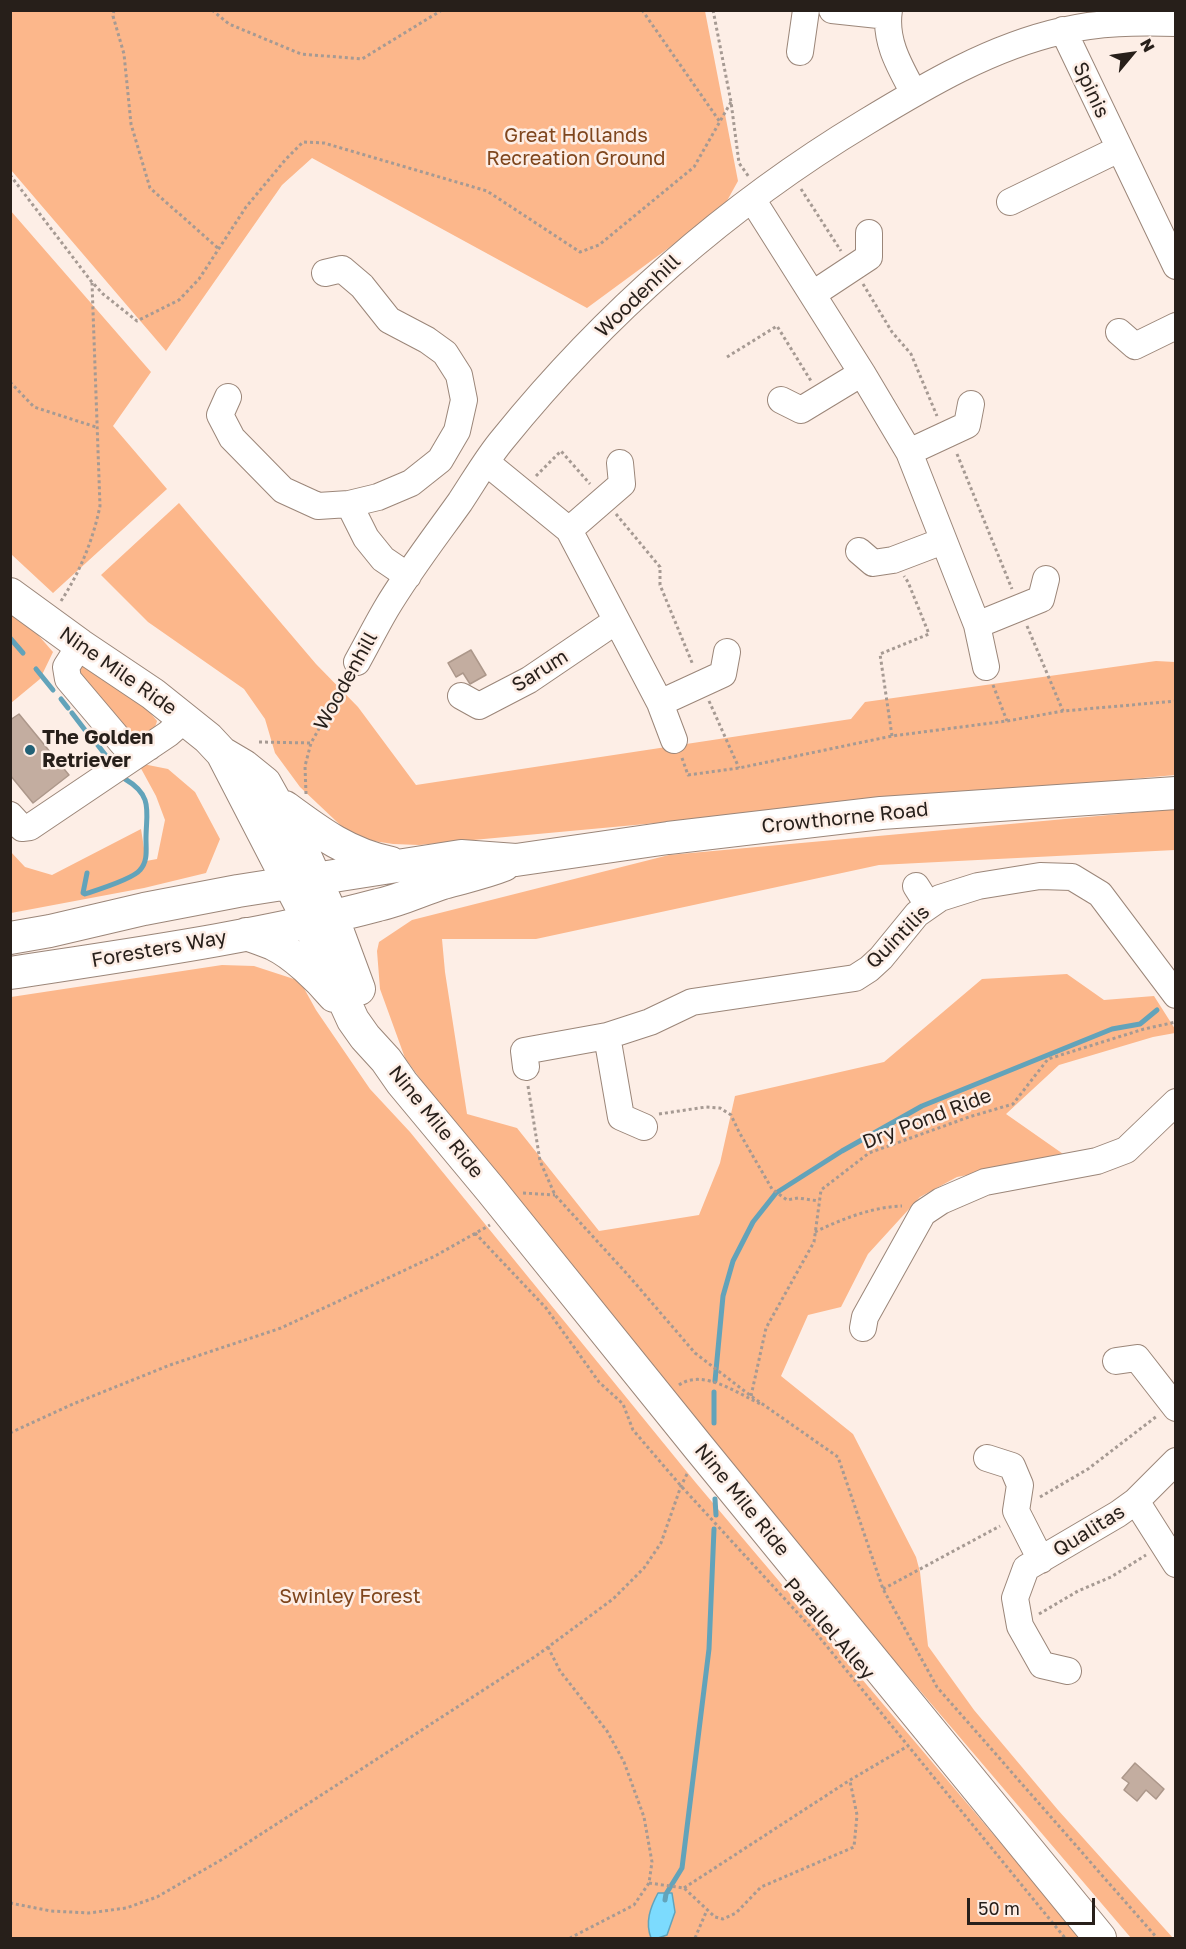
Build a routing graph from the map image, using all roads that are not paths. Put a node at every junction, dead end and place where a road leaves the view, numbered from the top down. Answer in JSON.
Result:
{"nodes":[{"id":1,"x":806,"y":10,"type":"edge"},
{"id":2,"x":832,"y":10,"type":"edge"},
{"id":3,"x":888,"y":13,"type":"edge"},
{"id":4,"x":1131,"y":16,"type":"edge"},
{"id":5,"x":1176,"y":23,"type":"edge"},
{"id":6,"x":1062,"y":30,"type":"junction"},
{"id":7,"x":800,"y":52,"type":"dead end"},
{"id":8,"x":915,"y":93,"type":"junction"},
{"id":9,"x":1119,"y":149,"type":"junction"},
{"id":10,"x":756,"y":196,"type":"junction"},
{"id":11,"x":1010,"y":202,"type":"dead end"},
{"id":12,"x":869,"y":233,"type":"dead end"},
{"id":13,"x":1174,"y":257,"type":"edge"},
{"id":14,"x":325,"y":273,"type":"dead end"},
{"id":15,"x":813,"y":294,"type":"junction"},
{"id":16,"x":1176,"y":326,"type":"edge"},
{"id":17,"x":1119,"y":332,"type":"dead end"},
{"id":18,"x":862,"y":373,"type":"junction"},
{"id":19,"x":228,"y":397,"type":"dead end"},
{"id":20,"x":782,"y":400,"type":"dead end"},
{"id":21,"x":971,"y":404,"type":"dead end"},
{"id":22,"x":909,"y":453,"type":"junction"},
{"id":23,"x":487,"y":463,"type":"junction"},
{"id":24,"x":620,"y":463,"type":"dead end"},
{"id":25,"x":349,"y":504,"type":"junction"},
{"id":26,"x":569,"y":530,"type":"junction"},
{"id":27,"x":943,"y":542,"type":"junction"},
{"id":28,"x":859,"y":551,"type":"dead end"},
{"id":29,"x":408,"y":576,"type":"junction"},
{"id":30,"x":1046,"y":579,"type":"dead end"},
{"id":31,"x":10,"y":594,"type":"edge"},
{"id":32,"x":616,"y":621,"type":"junction"},
{"id":33,"x":977,"y":625,"type":"junction"},
{"id":34,"x":80,"y":645,"type":"junction"},
{"id":35,"x":727,"y":652,"type":"dead end"},
{"id":36,"x":357,"y":662,"type":"road end"},
{"id":37,"x":986,"y":667,"type":"road end"},
{"id":38,"x":461,"y":696,"type":"dead end"},
{"id":39,"x":660,"y":703,"type":"junction"},
{"id":40,"x":186,"y":719,"type":"junction"},
{"id":41,"x":118,"y":738,"type":"junction"},
{"id":42,"x":675,"y":740,"type":"road end"},
{"id":43,"x":149,"y":747,"type":"junction"},
{"id":44,"x":222,"y":753,"type":"junction"},
{"id":45,"x":122,"y":765,"type":"junction"},
{"id":46,"x":1176,"y":793,"type":"edge"},
{"id":47,"x":275,"y":799,"type":"junction"},
{"id":48,"x":10,"y":815,"type":"edge"},
{"id":49,"x":516,"y":860,"type":"junction"},
{"id":50,"x":400,"y":865,"type":"junction"},
{"id":51,"x":311,"y":900,"type":"junction"},
{"id":52,"x":246,"y":934,"type":"junction"},
{"id":53,"x":10,"y":938,"type":"edge"},
{"id":54,"x":10,"y":974,"type":"edge"},
{"id":55,"x":1176,"y":995,"type":"edge"},
{"id":56,"x":353,"y":1020,"type":"junction"},
{"id":57,"x":607,"y":1036,"type":"junction"},
{"id":58,"x":386,"y":1060,"type":"junction"},
{"id":59,"x":526,"y":1067,"type":"road end"},
{"id":60,"x":1176,"y":1102,"type":"edge"},
{"id":61,"x":644,"y":1127,"type":"road end"},
{"id":62,"x":860,"y":1321,"type":"dead end"},
{"id":63,"x":1116,"y":1361,"type":"dead end"},
{"id":64,"x":1170,"y":1401,"type":"edge"},
{"id":65,"x":987,"y":1458,"type":"dead end"},
{"id":66,"x":1176,"y":1461,"type":"edge"},
{"id":67,"x":1136,"y":1501,"type":"junction"},
{"id":68,"x":1041,"y":1560,"type":"junction"},
{"id":69,"x":1170,"y":1566,"type":"edge"},
{"id":70,"x":1068,"y":1671,"type":"dead end"},
{"id":71,"x":1100,"y":1938,"type":"edge"}],
"edges":[{"from":1,"to":7,"type":"street"},
{"from":2,"to":3,"type":"street"},
{"from":3,"to":8,"type":"street"},
{"from":4,"to":5,"type":"street","name":"Woodenhill"},
{"from":4,"to":6,"type":"street","name":"Woodenhill"},
{"from":6,"to":8,"type":"street","name":"Woodenhill"},
{"from":6,"to":9,"type":"street","name":"Spinis"},
{"from":8,"to":10,"type":"street","name":"Woodenhill"},
{"from":9,"to":11,"type":"street"},
{"from":9,"to":13,"type":"street","name":"Spinis"},
{"from":10,"to":15,"type":"street"},
{"from":10,"to":23,"type":"street","name":"Woodenhill"},
{"from":12,"to":15,"type":"street"},
{"from":14,"to":25,"type":"street"},
{"from":15,"to":18,"type":"street"},
{"from":16,"to":17,"type":"street"},
{"from":18,"to":20,"type":"street"},
{"from":18,"to":22,"type":"street"},
{"from":19,"to":25,"type":"street"},
{"from":21,"to":22,"type":"street"},
{"from":22,"to":27,"type":"street"},
{"from":23,"to":26,"type":"street"},
{"from":23,"to":29,"type":"street","name":"Woodenhill"},
{"from":24,"to":26,"type":"street"},
{"from":25,"to":29,"type":"street"},
{"from":26,"to":32,"type":"street"},
{"from":27,"to":28,"type":"street"},
{"from":27,"to":33,"type":"street"},
{"from":29,"to":36,"type":"street","name":"Woodenhill"},
{"from":30,"to":33,"type":"street"},
{"from":31,"to":34,"type":"main road","name":"Nine Mile Ride"},
{"from":32,"to":38,"type":"street","name":"Sarum"},
{"from":32,"to":39,"type":"street"},
{"from":33,"to":37,"type":"street"},
{"from":34,"to":40,"type":"main road","name":"Nine Mile Ride"},
{"from":34,"to":41,"type":"street"},
{"from":35,"to":39,"type":"street"},
{"from":39,"to":42,"type":"street"},
{"from":40,"to":43,"type":"street"},
{"from":40,"to":44,"type":"main road","name":"Nine Mile Ride"},
{"from":41,"to":43,"type":"street"},
{"from":41,"to":45,"type":"street"},
{"from":43,"to":45,"type":"street"},
{"from":44,"to":47,"type":"main road","name":"Nine Mile Ride"},
{"from":44,"to":51,"type":"main road","name":"Nine Mile Ride"},
{"from":45,"to":48,"type":"street"},
{"from":46,"to":49,"type":"main road","name":"Crowthorne Road"},
{"from":47,"to":50,"type":"main road"},
{"from":47,"to":51,"type":"main road","name":"Nine Mile Ride"},
{"from":49,"to":50,"type":"main road","name":"Crowthorne Road"},
{"from":49,"to":51,"type":"main road","name":"Crowthorne Road"},
{"from":50,"to":51,"type":"main road","name":"Crowthorne Road"},
{"from":51,"to":52,"type":"main road","name":"Foresters Way"},
{"from":51,"to":53,"type":"main road","name":"Foresters Way"},
{"from":51,"to":56,"type":"main road","name":"Nine Mile Ride"},
{"from":51,"to":58,"type":"main road","name":"Nine Mile Ride"},
{"from":52,"to":54,"type":"main road","name":"Foresters Way"},
{"from":52,"to":56,"type":"main road"},
{"from":55,"to":57,"type":"street","name":"Quintilis"},
{"from":56,"to":58,"type":"main road","name":"Nine Mile Ride"},
{"from":57,"to":59,"type":"street","name":"Quintilis"},
{"from":57,"to":61,"type":"street"},
{"from":58,"to":71,"type":"main road","name":"Nine Mile Ride"},
{"from":60,"to":62,"type":"street"},
{"from":63,"to":64,"type":"street"},
{"from":65,"to":68,"type":"street","name":"Qualitas"},
{"from":66,"to":67,"type":"street","name":"Qualitas"},
{"from":67,"to":68,"type":"street","name":"Qualitas"},
{"from":67,"to":69,"type":"street","name":"Qualitas"},
{"from":68,"to":70,"type":"street","name":"Qualitas"}]}
